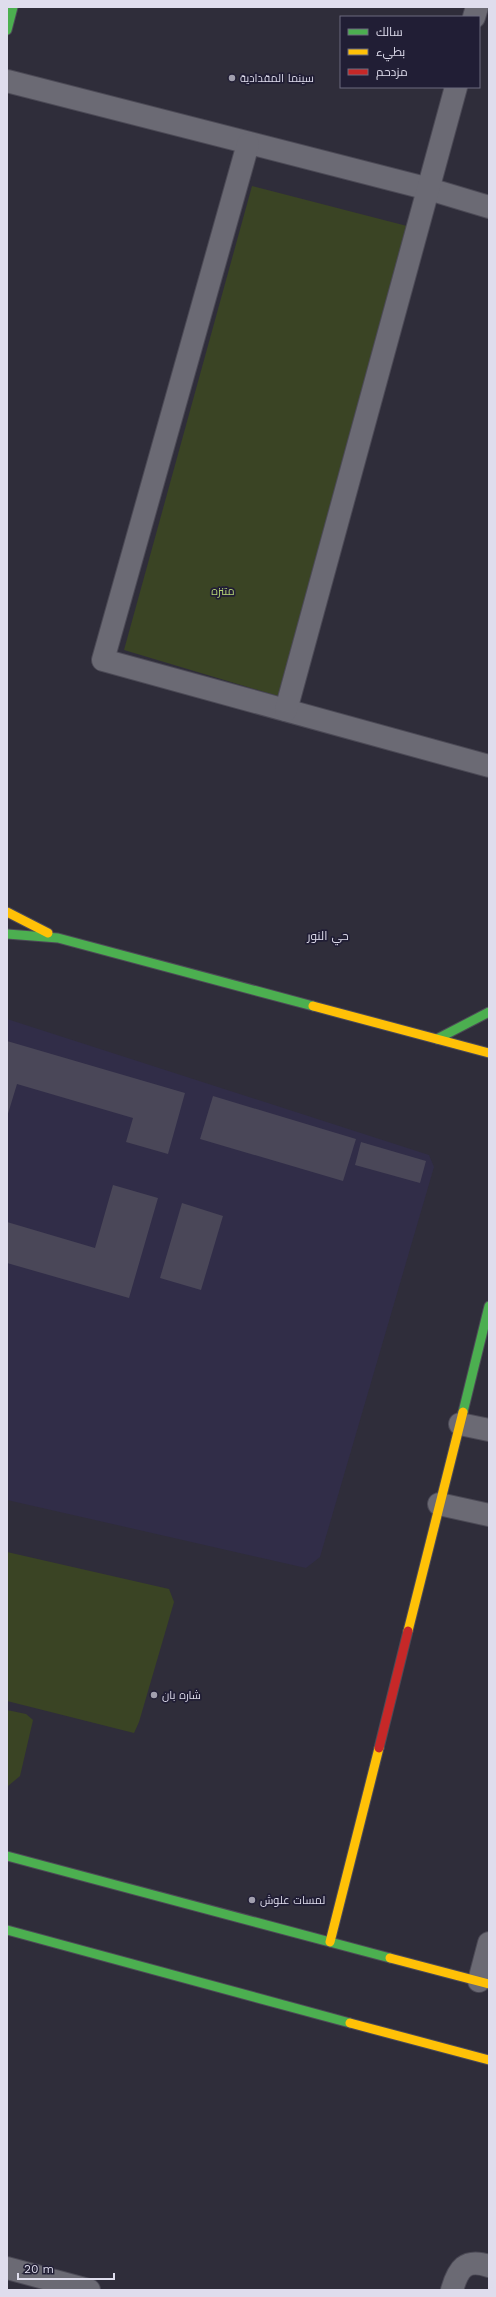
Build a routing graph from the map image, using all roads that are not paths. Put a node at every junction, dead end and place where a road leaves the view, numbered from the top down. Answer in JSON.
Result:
{"nodes":[{"id":1,"x":13,"y":7,"type":"edge"},
{"id":2,"x":7,"y":30,"type":"edge"},
{"id":3,"x":7,"y":81,"type":"edge"},
{"id":4,"x":456,"y":88,"type":"edge"},
{"id":5,"x":248,"y":144,"type":"junction"},
{"id":6,"x":428,"y":189,"type":"junction"},
{"id":7,"x":489,"y":207,"type":"edge"},
{"id":8,"x":286,"y":710,"type":"junction"},
{"id":9,"x":489,"y":766,"type":"edge"},
{"id":10,"x":7,"y":912,"type":"edge"},
{"id":11,"x":7,"y":934,"type":"edge"},
{"id":12,"x":58,"y":938,"type":"junction"},
{"id":13,"x":489,"y":1012,"type":"edge"},
{"id":14,"x":437,"y":1039,"type":"junction"},
{"id":15,"x":489,"y":1053,"type":"edge"},
{"id":16,"x":489,"y":1306,"type":"edge"},
{"id":17,"x":460,"y":1424,"type":"junction"},
{"id":18,"x":489,"y":1430,"type":"edge"},
{"id":19,"x":439,"y":1504,"type":"junction"},
{"id":20,"x":489,"y":1515,"type":"edge"},
{"id":21,"x":7,"y":1856,"type":"edge"},
{"id":22,"x":7,"y":1930,"type":"edge"},
{"id":23,"x":330,"y":1942,"type":"junction"},
{"id":24,"x":489,"y":1943,"type":"edge"},
{"id":25,"x":484,"y":1983,"type":"edge"},
{"id":26,"x":489,"y":2060,"type":"edge"},
{"id":27,"x":489,"y":2266,"type":"edge"},
{"id":28,"x":7,"y":2268,"type":"edge"},
{"id":29,"x":89,"y":2290,"type":"edge"},
{"id":30,"x":452,"y":2290,"type":"edge"}],
"edges":[{"from":1,"to":2,"type":"street"},
{"from":3,"to":5,"type":"street"},
{"from":4,"to":6,"type":"street"},
{"from":5,"to":6,"type":"street"},
{"from":5,"to":8,"type":"street"},
{"from":6,"to":7,"type":"street"},
{"from":6,"to":8,"type":"street"},
{"from":8,"to":9,"type":"street"},
{"from":10,"to":12,"type":"street"},
{"from":11,"to":12,"type":"street"},
{"from":12,"to":14,"type":"street"},
{"from":13,"to":14,"type":"street"},
{"from":14,"to":15,"type":"street"},
{"from":16,"to":17,"type":"street"},
{"from":17,"to":18,"type":"street"},
{"from":17,"to":19,"type":"street"},
{"from":19,"to":20,"type":"street"},
{"from":19,"to":23,"type":"street"},
{"from":21,"to":23,"type":"street"},
{"from":22,"to":26,"type":"street"},
{"from":23,"to":25,"type":"street"},
{"from":24,"to":25,"type":"street"},
{"from":27,"to":30,"type":"street"},
{"from":28,"to":29,"type":"street"}]}
